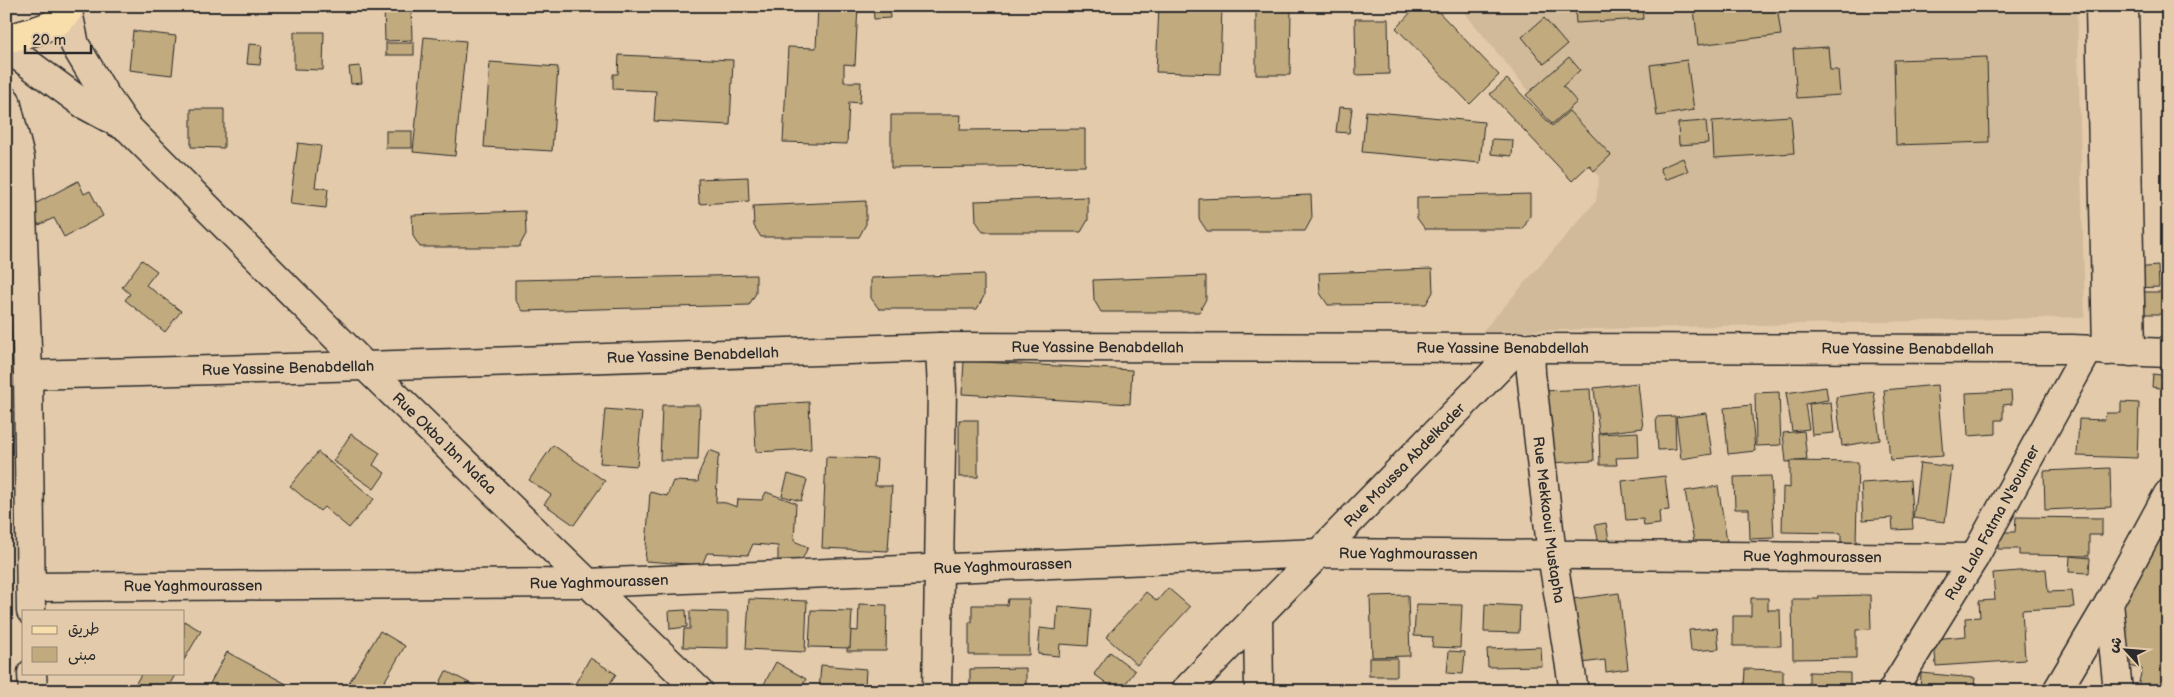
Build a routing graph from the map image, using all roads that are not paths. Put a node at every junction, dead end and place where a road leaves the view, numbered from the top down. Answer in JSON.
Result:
{"nodes":[{"id":1,"x":2100,"y":6,"type":"edge"},
{"id":2,"x":2124,"y":6,"type":"edge"},
{"id":3,"x":74,"y":8,"type":"edge"},
{"id":4,"x":6,"y":38,"type":"edge"},
{"id":5,"x":6,"y":47,"type":"edge"},
{"id":6,"x":6,"y":101,"type":"edge"},
{"id":7,"x":128,"y":128,"type":"junction"},
{"id":8,"x":940,"y":347,"type":"junction"},
{"id":9,"x":1524,"y":347,"type":"junction"},
{"id":10,"x":2109,"y":351,"type":"junction"},
{"id":11,"x":2168,"y":353,"type":"edge"},
{"id":12,"x":365,"y":366,"type":"junction"},
{"id":13,"x":28,"y":375,"type":"junction"},
{"id":14,"x":2168,"y":494,"type":"edge"},
{"id":15,"x":1319,"y":553,"type":"junction"},
{"id":16,"x":1552,"y":555,"type":"junction"},
{"id":17,"x":1974,"y":558,"type":"junction"},
{"id":18,"x":940,"y":567,"type":"junction"},
{"id":19,"x":587,"y":583,"type":"junction"},
{"id":20,"x":31,"y":599,"type":"edge"},
{"id":21,"x":2109,"y":603,"type":"junction"},
{"id":22,"x":1258,"y":615,"type":"junction"},
{"id":23,"x":32,"y":674,"type":"edge"},
{"id":24,"x":33,"y":691,"type":"edge"},
{"id":25,"x":699,"y":691,"type":"edge"},
{"id":26,"x":937,"y":691,"type":"edge"},
{"id":27,"x":1185,"y":691,"type":"edge"},
{"id":28,"x":1259,"y":691,"type":"edge"},
{"id":29,"x":1574,"y":691,"type":"edge"},
{"id":30,"x":1892,"y":691,"type":"edge"},
{"id":31,"x":2058,"y":691,"type":"edge"},
{"id":32,"x":2118,"y":691,"type":"edge"}],
"edges":[{"from":1,"to":10,"type":"street"},
{"from":2,"to":10,"type":"street"},
{"from":3,"to":4,"type":"main road"},
{"from":3,"to":7,"type":"street"},
{"from":5,"to":7,"type":"street"},
{"from":6,"to":13,"type":"street"},
{"from":7,"to":12,"type":"street","name":"Rue Okba Ibn Nafaa"},
{"from":8,"to":9,"type":"street","name":"Rue Yassine Benabdellah"},
{"from":8,"to":12,"type":"street","name":"Rue Yassine Benabdellah"},
{"from":8,"to":18,"type":"street"},
{"from":9,"to":10,"type":"street","name":"Rue Yassine Benabdellah"},
{"from":9,"to":15,"type":"street","name":"Rue Moussa Abdelkader"},
{"from":9,"to":16,"type":"street","name":"Rue Mekkaoui Mustapha"},
{"from":10,"to":11,"type":"street","name":"Rue Yassine Benabdellah"},
{"from":10,"to":17,"type":"street","name":"Rue Lala Fatma N'soumer"},
{"from":12,"to":13,"type":"street","name":"Rue Yassine Benabdellah"},
{"from":12,"to":19,"type":"street","name":"Rue Okba Ibn Nafaa"},
{"from":13,"to":20,"type":"street"},
{"from":14,"to":21,"type":"street"},
{"from":15,"to":16,"type":"street","name":"Rue Yaghmourassen"},
{"from":15,"to":18,"type":"street","name":"Rue Yaghmourassen"},
{"from":15,"to":22,"type":"street","name":"Rue Moussa Abdelkader"},
{"from":16,"to":17,"type":"street","name":"Rue Yaghmourassen"},
{"from":16,"to":29,"type":"street","name":"Rue Mekkaoui Mustapha"},
{"from":17,"to":30,"type":"street","name":"Rue Lala Fatma N'soumer"},
{"from":18,"to":19,"type":"street","name":"Rue Yaghmourassen"},
{"from":18,"to":26,"type":"street"},
{"from":19,"to":20,"type":"street","name":"Rue Yaghmourassen"},
{"from":19,"to":25,"type":"street","name":"Rue Okba Ibn Nafaa"},
{"from":21,"to":31,"type":"street"},
{"from":21,"to":32,"type":"street"},
{"from":22,"to":27,"type":"street","name":"Rue Moussa Abdelkader"},
{"from":22,"to":28,"type":"street"},
{"from":23,"to":24,"type":"street"}]}
